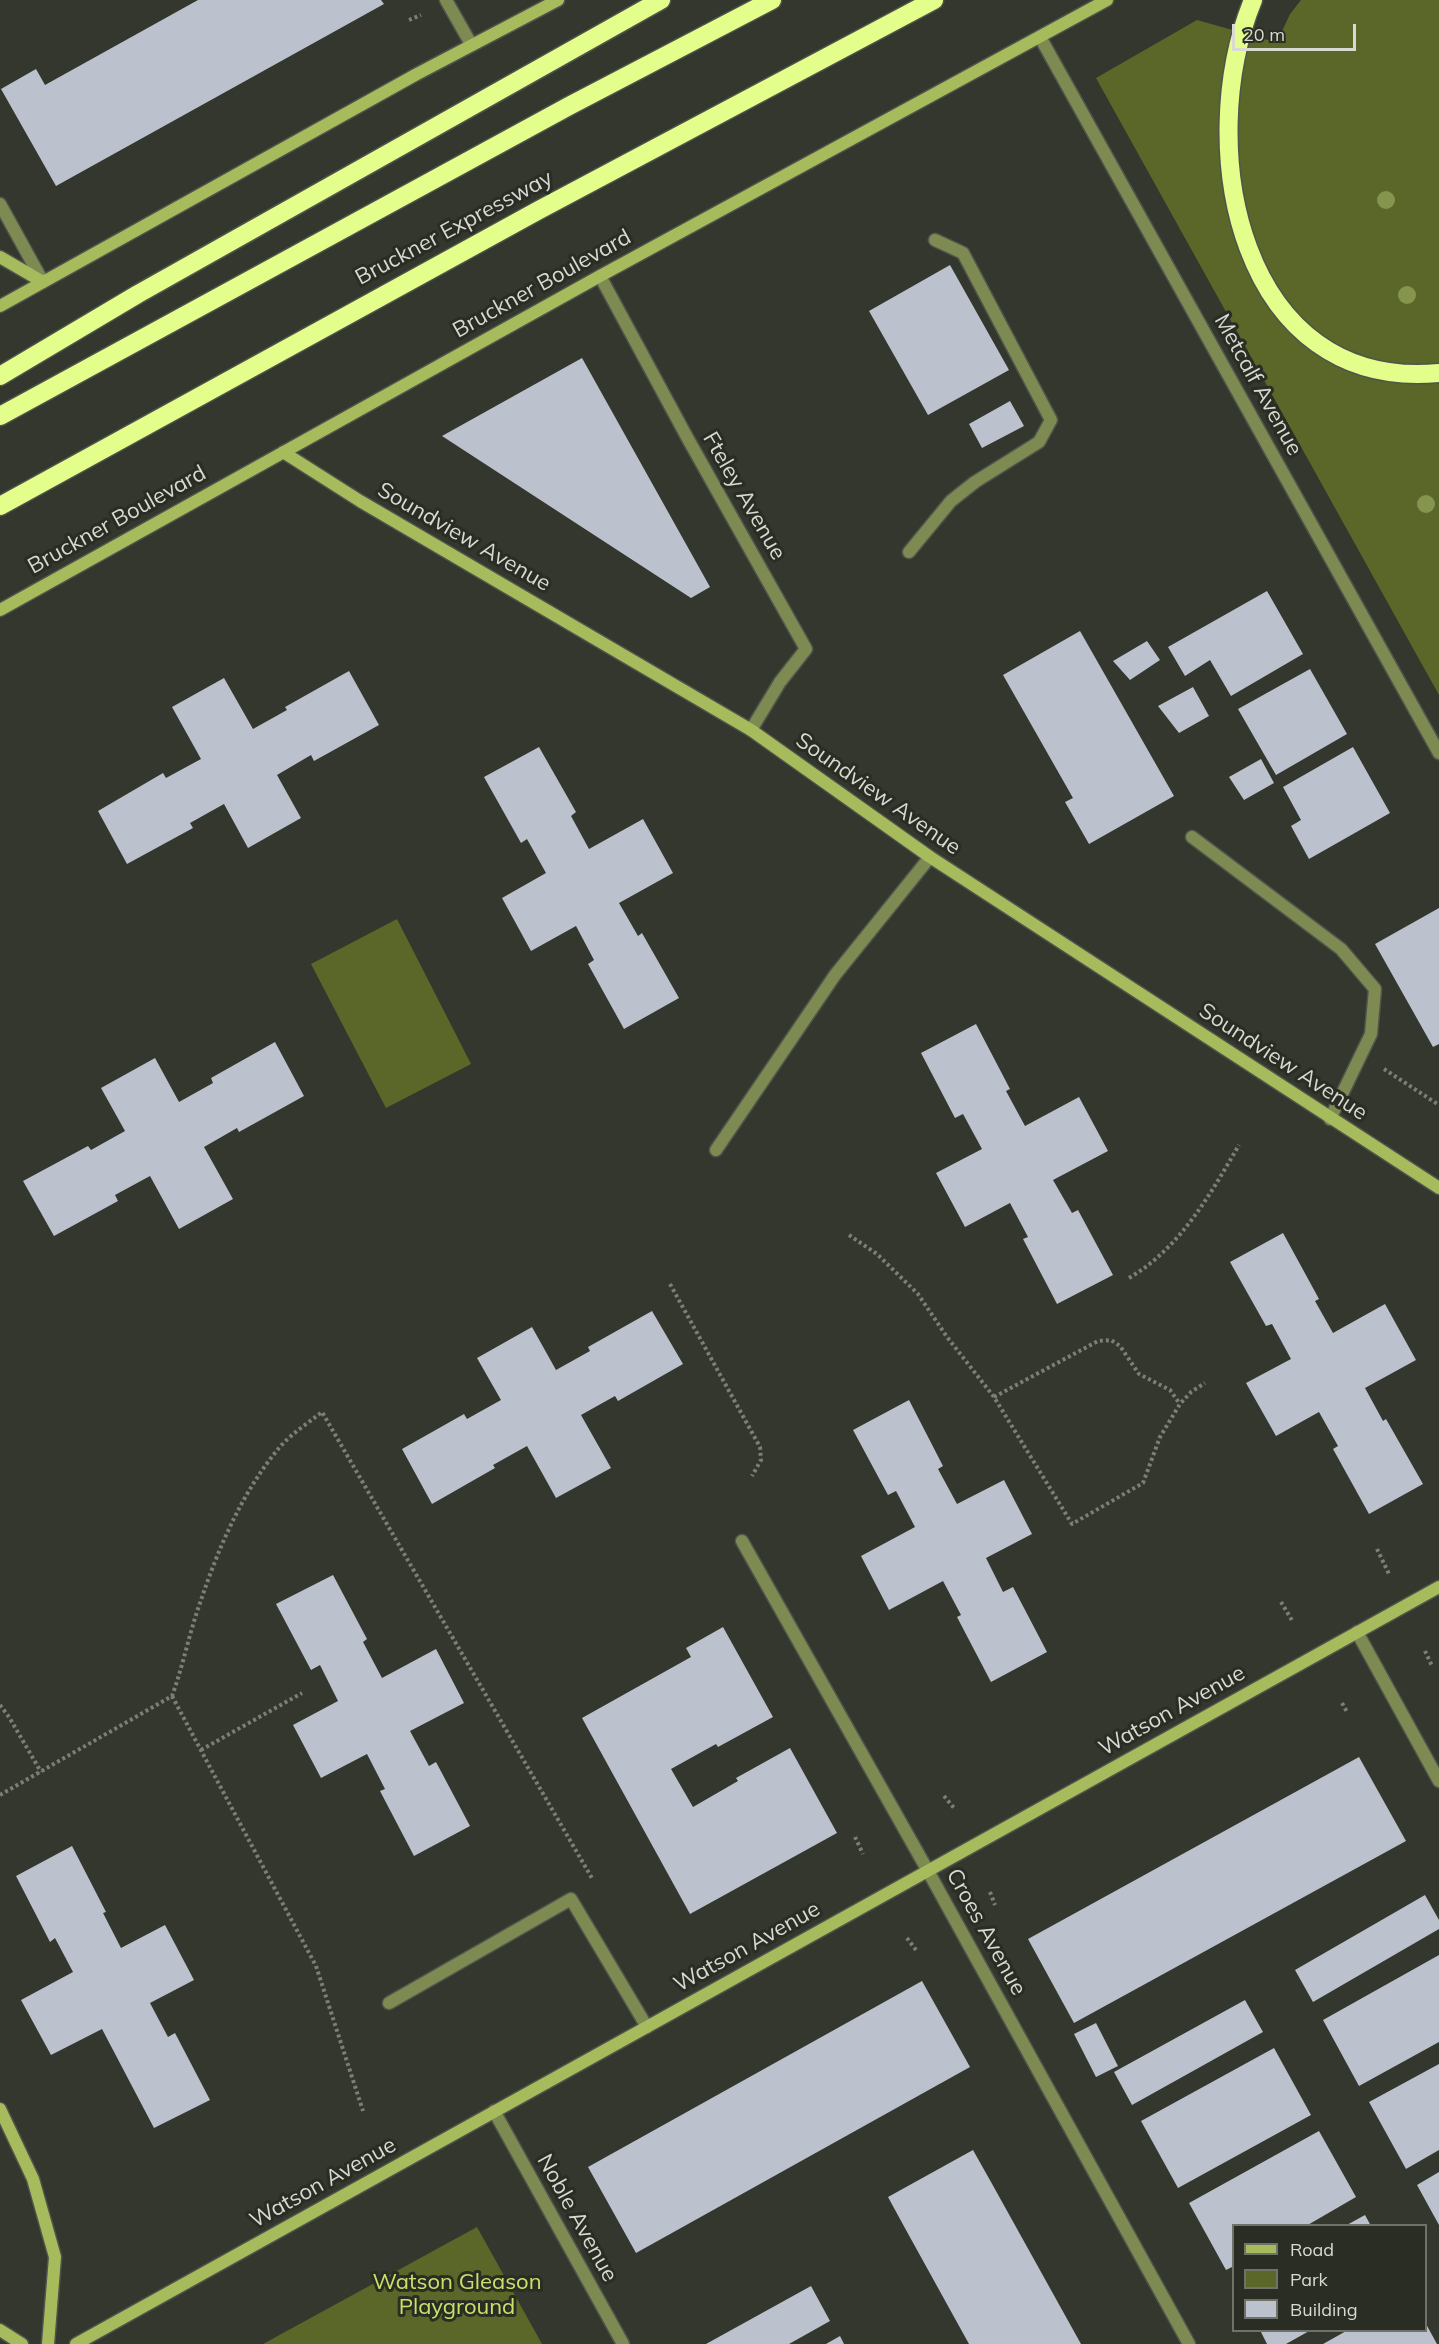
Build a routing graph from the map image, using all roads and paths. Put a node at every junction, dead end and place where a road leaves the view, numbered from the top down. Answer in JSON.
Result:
{"nodes":[{"id":1,"x":446,"y":0,"type":"edge"},
{"id":2,"x":558,"y":0,"type":"edge"},
{"id":3,"x":661,"y":0,"type":"edge"},
{"id":4,"x":772,"y":0,"type":"edge"},
{"id":5,"x":934,"y":0,"type":"edge"},
{"id":6,"x":1107,"y":0,"type":"edge"},
{"id":7,"x":1252,"y":0,"type":"edge"},
{"id":8,"x":421,"y":15,"type":"dead end"},
{"id":9,"x":409,"y":20,"type":"dead end"},
{"id":10,"x":1040,"y":37,"type":"junction"},
{"id":11,"x":471,"y":44,"type":"junction"},
{"id":12,"x":0,"y":204,"type":"edge"},
{"id":13,"x":935,"y":240,"type":"dead end"},
{"id":14,"x":0,"y":257,"type":"edge"},
{"id":15,"x":600,"y":276,"type":"junction"},
{"id":16,"x":44,"y":282,"type":"junction"},
{"id":17,"x":0,"y":306,"type":"edge"},
{"id":18,"x":1439,"y":373,"type":"edge"},
{"id":19,"x":0,"y":375,"type":"edge"},
{"id":20,"x":0,"y":416,"type":"edge"},
{"id":21,"x":283,"y":452,"type":"junction"},
{"id":22,"x":0,"y":506,"type":"edge"},
{"id":23,"x":909,"y":552,"type":"dead end"},
{"id":24,"x":0,"y":610,"type":"edge"},
{"id":25,"x":751,"y":730,"type":"junction"},
{"id":26,"x":1439,"y":753,"type":"edge"},
{"id":27,"x":1192,"y":837,"type":"dead end"},
{"id":28,"x":930,"y":857,"type":"junction"},
{"id":29,"x":1381,"y":1068,"type":"dead end"},
{"id":30,"x":1439,"y":1105,"type":"edge"},
{"id":31,"x":1330,"y":1119,"type":"junction"},
{"id":32,"x":1239,"y":1145,"type":"dead end"},
{"id":33,"x":716,"y":1150,"type":"dead end"},
{"id":34,"x":1439,"y":1188,"type":"edge"},
{"id":35,"x":849,"y":1236,"type":"dead end"},
{"id":36,"x":1129,"y":1278,"type":"dead end"},
{"id":37,"x":670,"y":1284,"type":"dead end"},
{"id":38,"x":1204,"y":1383,"type":"dead end"},
{"id":39,"x":994,"y":1397,"type":"junction"},
{"id":40,"x":1180,"y":1404,"type":"junction"},
{"id":41,"x":752,"y":1476,"type":"dead end"},
{"id":42,"x":742,"y":1541,"type":"dead end"},
{"id":43,"x":1377,"y":1549,"type":"dead end"},
{"id":44,"x":1389,"y":1574,"type":"dead end"},
{"id":45,"x":1439,"y":1587,"type":"edge"},
{"id":46,"x":1281,"y":1602,"type":"dead end"},
{"id":47,"x":1293,"y":1622,"type":"dead end"},
{"id":48,"x":1357,"y":1632,"type":"junction"},
{"id":49,"x":1425,"y":1651,"type":"dead end"},
{"id":50,"x":1432,"y":1666,"type":"dead end"},
{"id":51,"x":302,"y":1693,"type":"dead end"},
{"id":52,"x":172,"y":1696,"type":"junction"},
{"id":53,"x":1342,"y":1703,"type":"dead end"},
{"id":54,"x":0,"y":1705,"type":"edge"},
{"id":55,"x":1347,"y":1713,"type":"dead end"},
{"id":56,"x":201,"y":1750,"type":"junction"},
{"id":57,"x":41,"y":1772,"type":"junction"},
{"id":58,"x":1439,"y":1781,"type":"edge"},
{"id":59,"x":0,"y":1795,"type":"edge"},
{"id":60,"x":944,"y":1796,"type":"dead end"},
{"id":61,"x":954,"y":1808,"type":"dead end"},
{"id":62,"x":855,"y":1838,"type":"dead end"},
{"id":63,"x":863,"y":1854,"type":"dead end"},
{"id":64,"x":928,"y":1871,"type":"junction"},
{"id":65,"x":597,"y":1886,"type":"dead end"},
{"id":66,"x":990,"y":1892,"type":"dead end"},
{"id":67,"x":995,"y":1905,"type":"dead end"},
{"id":68,"x":908,"y":1938,"type":"dead end"},
{"id":69,"x":916,"y":1950,"type":"dead end"},
{"id":70,"x":389,"y":2003,"type":"dead end"},
{"id":71,"x":647,"y":2027,"type":"junction"},
{"id":72,"x":0,"y":2109,"type":"edge"},
{"id":73,"x":363,"y":2111,"type":"dead end"},
{"id":74,"x":494,"y":2111,"type":"junction"},
{"id":75,"x":0,"y":2330,"type":"edge"},
{"id":76,"x":21,"y":2344,"type":"edge"},
{"id":77,"x":48,"y":2344,"type":"edge"},
{"id":78,"x":76,"y":2344,"type":"edge"},
{"id":79,"x":623,"y":2344,"type":"edge"},
{"id":80,"x":1189,"y":2344,"type":"edge"}],
"edges":[{"from":1,"to":11,"type":"street"},
{"from":2,"to":11,"type":"main road"},
{"from":3,"to":19,"type":"highway"},
{"from":4,"to":20,"type":"highway"},
{"from":5,"to":22,"type":"highway","name":"Bruckner Expressway"},
{"from":6,"to":10,"type":"main road","name":"Bruckner Boulevard"},
{"from":7,"to":18,"type":"highway"},
{"from":8,"to":9,"type":"path"},
{"from":10,"to":15,"type":"main road","name":"Bruckner Boulevard"},
{"from":10,"to":26,"type":"street","name":"Metcalf Avenue"},
{"from":11,"to":16,"type":"main road"},
{"from":12,"to":16,"type":"street"},
{"from":13,"to":23,"type":"street"},
{"from":14,"to":16,"type":"main road"},
{"from":15,"to":21,"type":"main road","name":"Bruckner Boulevard"},
{"from":15,"to":25,"type":"street","name":"Fteley Avenue"},
{"from":16,"to":17,"type":"main road"},
{"from":21,"to":24,"type":"main road","name":"Bruckner Boulevard"},
{"from":21,"to":25,"type":"main road","name":"Soundview Avenue"},
{"from":25,"to":28,"type":"main road","name":"Soundview Avenue"},
{"from":27,"to":31,"type":"street"},
{"from":28,"to":31,"type":"main road","name":"Soundview Avenue"},
{"from":28,"to":33,"type":"street"},
{"from":29,"to":30,"type":"path"},
{"from":31,"to":34,"type":"main road","name":"Soundview Avenue"},
{"from":32,"to":36,"type":"path"},
{"from":35,"to":39,"type":"path"},
{"from":37,"to":41,"type":"path"},
{"from":38,"to":40,"type":"path"},
{"from":39,"to":40,"type":"path"},
{"from":39,"to":40,"type":"path"},
{"from":42,"to":64,"type":"street","name":"Croes Avenue"},
{"from":43,"to":44,"type":"path"},
{"from":45,"to":48,"type":"main road","name":"Watson Avenue"},
{"from":46,"to":47,"type":"path"},
{"from":48,"to":58,"type":"street"},
{"from":48,"to":64,"type":"main road","name":"Watson Avenue"},
{"from":49,"to":50,"type":"path"},
{"from":51,"to":56,"type":"path"},
{"from":52,"to":56,"type":"path"},
{"from":52,"to":57,"type":"path"},
{"from":52,"to":65,"type":"path"},
{"from":53,"to":55,"type":"path"},
{"from":54,"to":57,"type":"path"},
{"from":56,"to":73,"type":"path"},
{"from":57,"to":59,"type":"path"},
{"from":60,"to":61,"type":"path"},
{"from":62,"to":63,"type":"path"},
{"from":64,"to":71,"type":"main road","name":"Watson Avenue"},
{"from":64,"to":80,"type":"street","name":"Croes Avenue"},
{"from":66,"to":67,"type":"path"},
{"from":68,"to":69,"type":"path"},
{"from":70,"to":71,"type":"street"},
{"from":71,"to":74,"type":"main road","name":"Watson Avenue"},
{"from":72,"to":77,"type":"main road"},
{"from":74,"to":78,"type":"main road","name":"Watson Avenue"},
{"from":74,"to":79,"type":"street","name":"Noble Avenue"},
{"from":75,"to":76,"type":"main road"}]}
